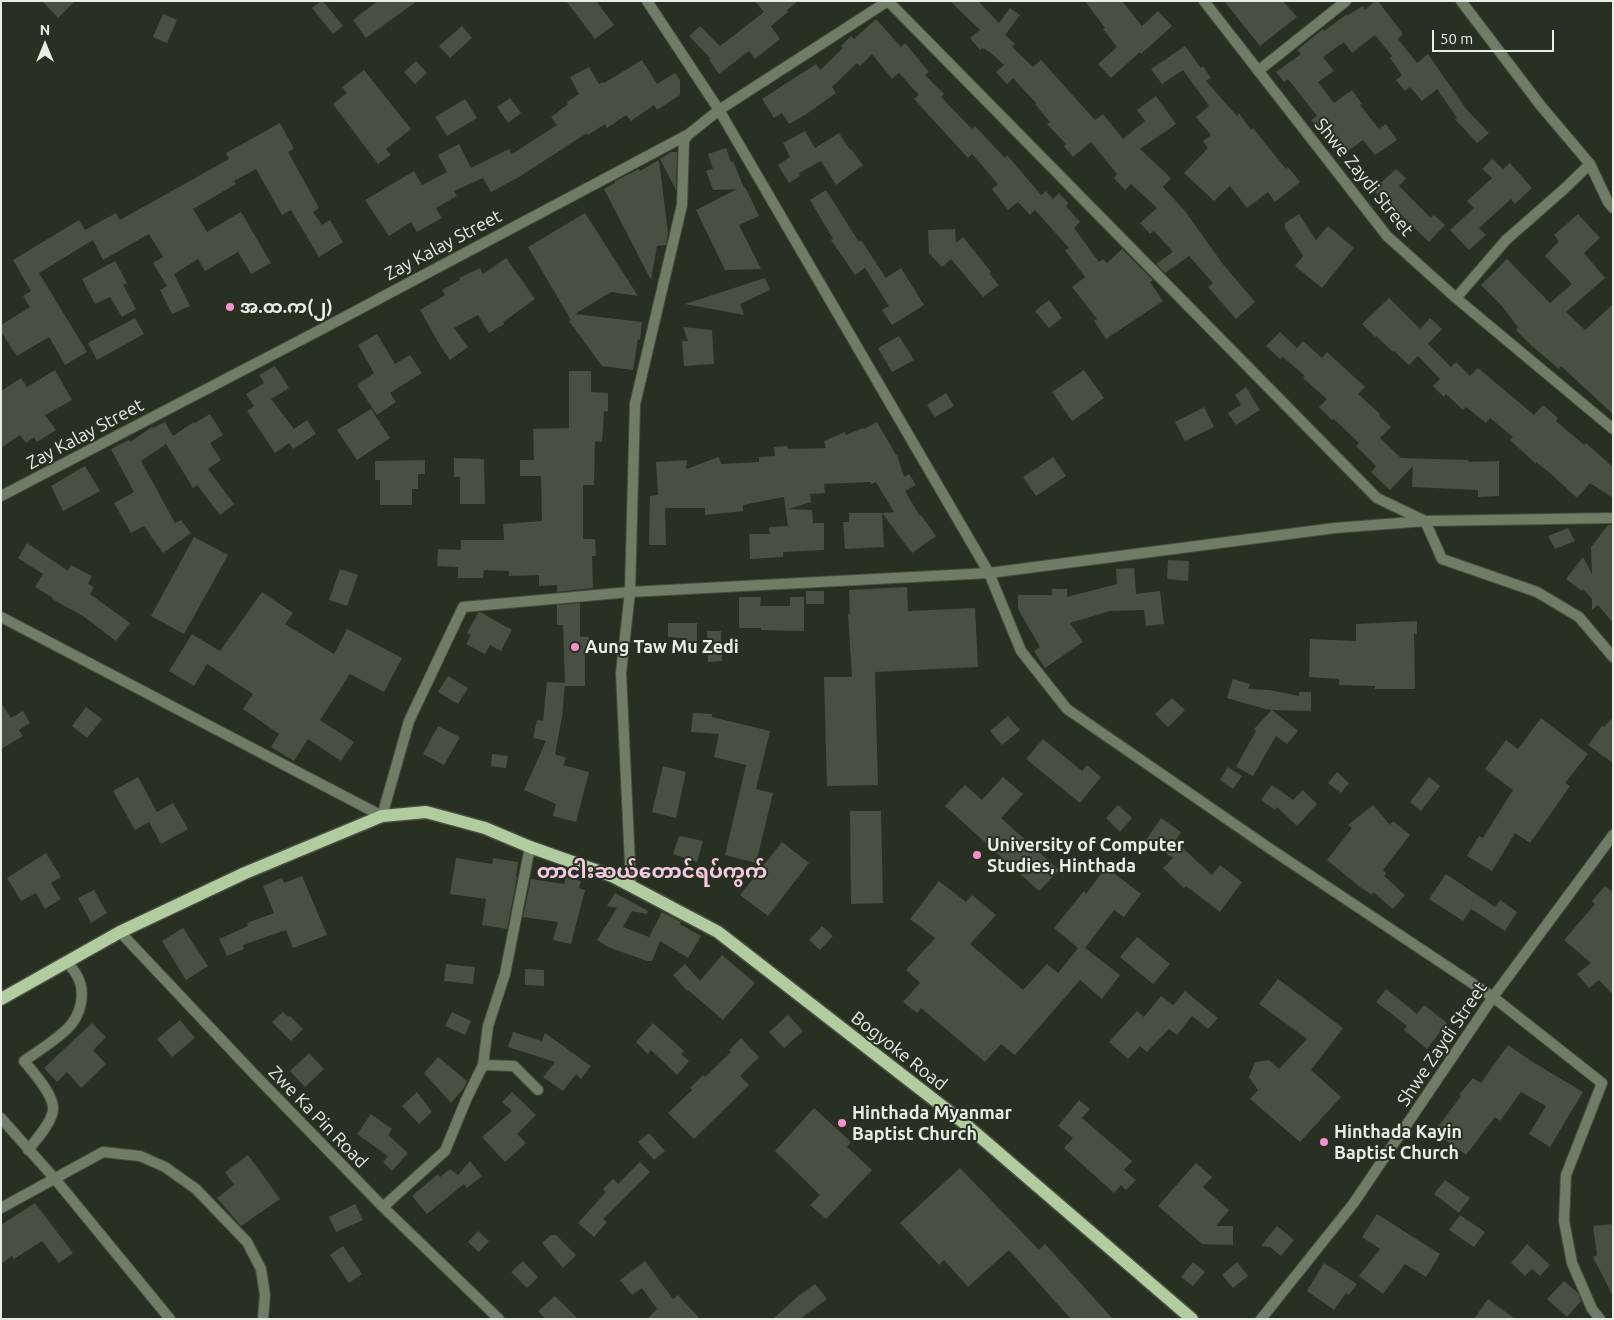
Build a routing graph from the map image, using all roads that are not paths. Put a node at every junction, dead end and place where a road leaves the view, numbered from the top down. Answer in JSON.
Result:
{"nodes":[{"id":1,"x":647,"y":1,"type":"edge"},
{"id":2,"x":888,"y":1,"type":"edge"},
{"id":3,"x":1204,"y":1,"type":"edge"},
{"id":4,"x":1346,"y":1,"type":"edge"},
{"id":5,"x":1462,"y":1,"type":"edge"},
{"id":6,"x":1258,"y":71,"type":"junction"},
{"id":7,"x":719,"y":110,"type":"junction"},
{"id":8,"x":689,"y":134,"type":"junction"},
{"id":9,"x":1590,"y":164,"type":"junction"},
{"id":10,"x":1613,"y":208,"type":"edge"},
{"id":11,"x":1456,"y":298,"type":"junction"},
{"id":12,"x":1613,"y":429,"type":"edge"},
{"id":13,"x":1,"y":496,"type":"edge"},
{"id":14,"x":1613,"y":518,"type":"edge"},
{"id":15,"x":1425,"y":521,"type":"junction"},
{"id":16,"x":989,"y":573,"type":"junction"},
{"id":17,"x":630,"y":592,"type":"junction"},
{"id":18,"x":1,"y":617,"type":"edge"},
{"id":19,"x":1613,"y":657,"type":"edge"},
{"id":20,"x":382,"y":816,"type":"junction"},
{"id":21,"x":1613,"y":836,"type":"edge"},
{"id":22,"x":530,"y":847,"type":"junction"},
{"id":23,"x":630,"y":885,"type":"junction"},
{"id":24,"x":120,"y":932,"type":"junction"},
{"id":25,"x":67,"y":962,"type":"junction"},
{"id":26,"x":1493,"y":997,"type":"junction"},
{"id":27,"x":1,"y":999,"type":"edge"},
{"id":28,"x":483,"y":1065,"type":"junction"},
{"id":29,"x":538,"y":1090,"type":"dead end"},
{"id":30,"x":1,"y":1118,"type":"edge"},
{"id":31,"x":28,"y":1150,"type":"junction"},
{"id":32,"x":55,"y":1179,"type":"junction"},
{"id":33,"x":1,"y":1208,"type":"edge"},
{"id":34,"x":383,"y":1208,"type":"junction"},
{"id":35,"x":170,"y":1319,"type":"edge"},
{"id":36,"x":264,"y":1319,"type":"edge"},
{"id":37,"x":499,"y":1319,"type":"edge"},
{"id":38,"x":1192,"y":1319,"type":"edge"},
{"id":39,"x":1261,"y":1319,"type":"edge"},
{"id":40,"x":1600,"y":1319,"type":"edge"}],
"edges":[{"from":1,"to":7,"type":"street"},
{"from":2,"to":7,"type":"street","name":"Zay Kalay Street"},
{"from":2,"to":15,"type":"street"},
{"from":3,"to":6,"type":"street","name":"Shwe Zaydi Street"},
{"from":4,"to":6,"type":"street"},
{"from":5,"to":9,"type":"street"},
{"from":6,"to":11,"type":"street","name":"Shwe Zaydi Street"},
{"from":7,"to":8,"type":"street","name":"Zay Kalay Street"},
{"from":7,"to":16,"type":"street"},
{"from":8,"to":13,"type":"street","name":"Zay Kalay Street"},
{"from":8,"to":17,"type":"street"},
{"from":9,"to":10,"type":"street"},
{"from":9,"to":11,"type":"street"},
{"from":11,"to":12,"type":"street","name":"Shwe Zaydi Street"},
{"from":14,"to":15,"type":"street"},
{"from":15,"to":16,"type":"street"},
{"from":15,"to":19,"type":"street"},
{"from":16,"to":17,"type":"street"},
{"from":16,"to":26,"type":"street"},
{"from":17,"to":20,"type":"street"},
{"from":17,"to":23,"type":"street"},
{"from":18,"to":20,"type":"street"},
{"from":20,"to":22,"type":"main road","name":"Bogyoke Road"},
{"from":20,"to":24,"type":"main road","name":"Bogyoke Road"},
{"from":21,"to":26,"type":"street","name":"Shwe Zaydi Street"},
{"from":22,"to":23,"type":"main road","name":"Bogyoke Road"},
{"from":22,"to":28,"type":"street"},
{"from":23,"to":38,"type":"main road","name":"Bogyoke Road"},
{"from":24,"to":25,"type":"main road","name":"Bogyoke Road"},
{"from":24,"to":34,"type":"street","name":"Zwe Ka Pin Road"},
{"from":25,"to":27,"type":"main road","name":"Bogyoke Road"},
{"from":25,"to":31,"type":"street"},
{"from":26,"to":39,"type":"street","name":"Shwe Zaydi Street"},
{"from":26,"to":40,"type":"street"},
{"from":28,"to":29,"type":"street"},
{"from":28,"to":34,"type":"street"},
{"from":30,"to":31,"type":"street"},
{"from":31,"to":32,"type":"street"},
{"from":32,"to":33,"type":"street"},
{"from":32,"to":35,"type":"street"},
{"from":32,"to":36,"type":"street"},
{"from":34,"to":37,"type":"street","name":"Zwe Ka Pin Road"}]}
